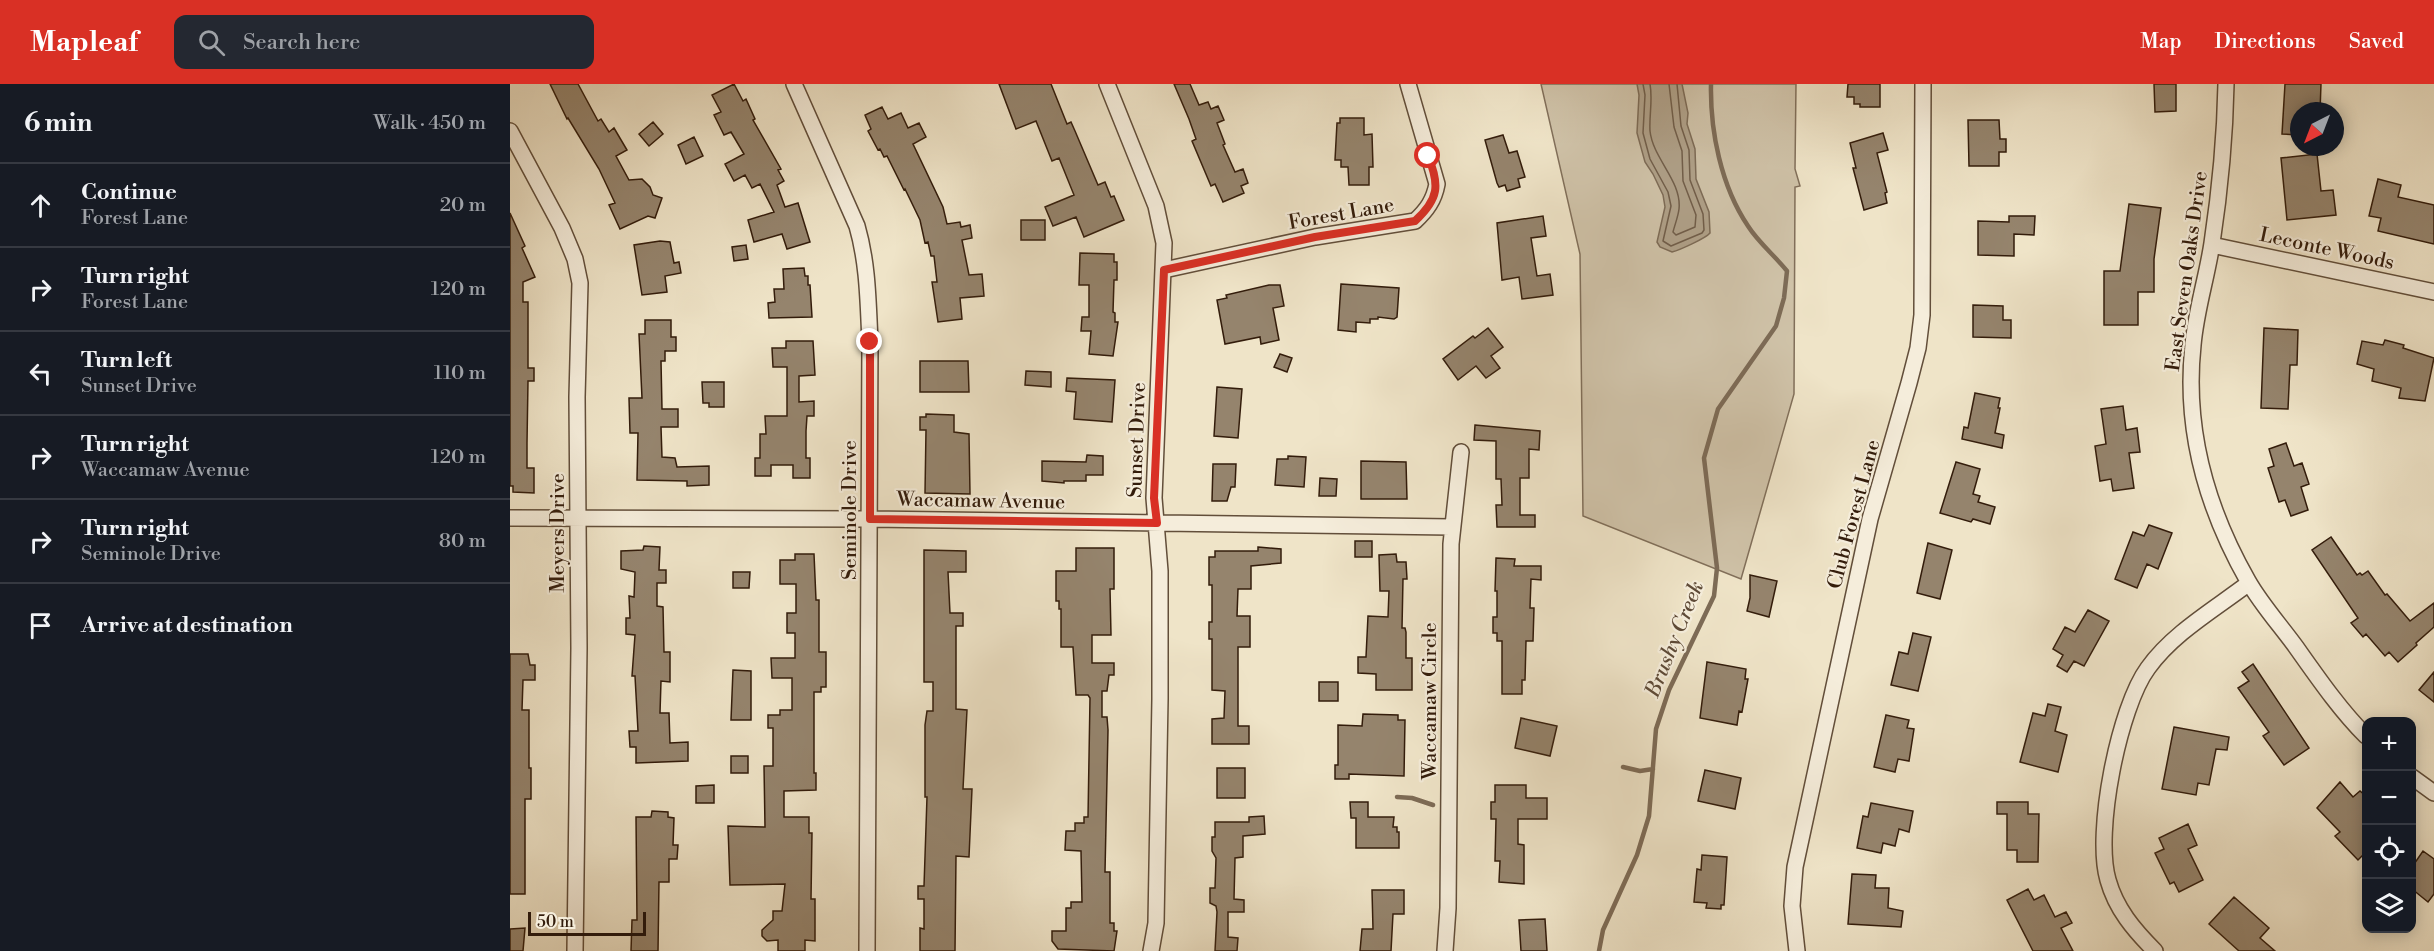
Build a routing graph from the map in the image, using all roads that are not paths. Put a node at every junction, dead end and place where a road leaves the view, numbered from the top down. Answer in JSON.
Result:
{"nodes":[{"id":1,"x":794,"y":84,"type":"edge"},
{"id":2,"x":1107,"y":84,"type":"edge"},
{"id":3,"x":1408,"y":84,"type":"edge"},
{"id":4,"x":1923,"y":84,"type":"edge"},
{"id":5,"x":2226,"y":84,"type":"edge"},
{"id":6,"x":510,"y":131,"type":"edge"},
{"id":7,"x":2212,"y":245,"type":"junction"},
{"id":8,"x":1164,"y":270,"type":"junction"},
{"id":9,"x":2434,"y":292,"type":"edge"},
{"id":10,"x":1461,"y":452,"type":"dead end"},
{"id":11,"x":510,"y":518,"type":"edge"},
{"id":12,"x":579,"y":518,"type":"junction"},
{"id":13,"x":870,"y":519,"type":"junction"},
{"id":14,"x":1157,"y":523,"type":"junction"},
{"id":15,"x":1451,"y":527,"type":"junction"},
{"id":16,"x":2249,"y":583,"type":"junction"},
{"id":17,"x":2362,"y":731,"type":"edge"},
{"id":18,"x":2416,"y":780,"type":"edge"},
{"id":19,"x":2434,"y":793,"type":"edge"},
{"id":20,"x":575,"y":951,"type":"edge"},
{"id":21,"x":867,"y":951,"type":"edge"},
{"id":22,"x":1151,"y":951,"type":"edge"},
{"id":23,"x":1445,"y":951,"type":"edge"},
{"id":24,"x":1797,"y":951,"type":"edge"},
{"id":25,"x":2155,"y":951,"type":"edge"}],
"edges":[{"from":1,"to":13,"type":"street","name":"Seminole Drive"},
{"from":2,"to":8,"type":"street","name":"Sunset Drive"},
{"from":3,"to":8,"type":"street","name":"Forest Lane"},
{"from":4,"to":24,"type":"street","name":"Club Forest Lane"},
{"from":5,"to":7,"type":"street","name":"East Seven Oaks Drive"},
{"from":6,"to":12,"type":"street","name":"Meyers Drive"},
{"from":7,"to":9,"type":"street","name":"Leconte Woods"},
{"from":7,"to":16,"type":"street","name":"East Seven Oaks Drive"},
{"from":8,"to":14,"type":"street","name":"Sunset Drive"},
{"from":10,"to":15,"type":"street","name":"Waccamaw Circle"},
{"from":11,"to":12,"type":"street","name":"Waccamaw Avenue"},
{"from":12,"to":13,"type":"street","name":"Waccamaw Avenue"},
{"from":12,"to":20,"type":"street","name":"Meyers Drive"},
{"from":13,"to":14,"type":"street","name":"Waccamaw Avenue"},
{"from":13,"to":21,"type":"street","name":"Seminole Drive"},
{"from":14,"to":15,"type":"street","name":"Waccamaw Avenue"},
{"from":14,"to":22,"type":"street","name":"Sunset Drive"},
{"from":15,"to":23,"type":"street","name":"Waccamaw Circle"},
{"from":16,"to":17,"type":"street","name":"East Seven Oaks Drive"},
{"from":16,"to":25,"type":"street"},
{"from":18,"to":19,"type":"street"}]}
